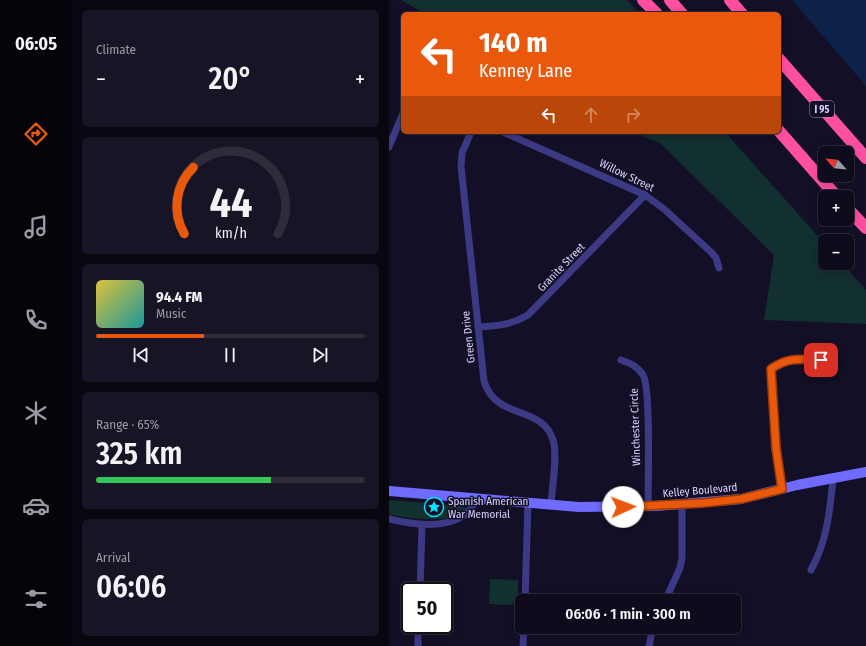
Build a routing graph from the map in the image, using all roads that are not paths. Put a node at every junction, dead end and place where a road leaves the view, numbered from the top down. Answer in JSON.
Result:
{"nodes":[{"id":1,"x":643,"y":0,"type":"edge"},
{"id":2,"x":670,"y":0,"type":"edge"},
{"id":3,"x":730,"y":0,"type":"edge"},
{"id":4,"x":655,"y":12,"type":"edge"},
{"id":5,"x":680,"y":12,"type":"edge"},
{"id":6,"x":740,"y":12,"type":"edge"},
{"id":7,"x":781,"y":61,"type":"edge"},
{"id":8,"x":401,"y":118,"type":"edge"},
{"id":9,"x":781,"y":133,"type":"edge"},
{"id":10,"x":470,"y":134,"type":"edge"},
{"id":11,"x":508,"y":134,"type":"edge"},
{"id":12,"x":775,"y":134,"type":"edge"},
{"id":13,"x":389,"y":147,"type":"edge"},
{"id":14,"x":866,"y":158,"type":"edge"},
{"id":15,"x":830,"y":190,"type":"edge"},
{"id":16,"x":831,"y":190,"type":"edge"},
{"id":17,"x":645,"y":195,"type":"junction"},
{"id":18,"x":854,"y":215,"type":"edge"},
{"id":19,"x":866,"y":228,"type":"edge"},
{"id":20,"x":719,"y":268,"type":"dead end"},
{"id":21,"x":478,"y":327,"type":"junction"},
{"id":22,"x":621,"y":360,"type":"dead end"},
{"id":23,"x":821,"y":360,"type":"dead end"},
{"id":24,"x":866,"y":472,"type":"edge"},
{"id":25,"x":833,"y":478,"type":"junction"},
{"id":26,"x":782,"y":489,"type":"junction"},
{"id":27,"x":389,"y":491,"type":"edge"},
{"id":28,"x":477,"y":498,"type":"junction"},
{"id":29,"x":528,"y":503,"type":"junction"},
{"id":30,"x":551,"y":504,"type":"junction"},
{"id":31,"x":682,"y":505,"type":"junction"},
{"id":32,"x":648,"y":507,"type":"junction"},
{"id":33,"x":389,"y":519,"type":"edge"},
{"id":34,"x":422,"y":525,"type":"junction"},
{"id":35,"x":811,"y":570,"type":"dead end"},
{"id":36,"x":419,"y":582,"type":"edge"},
{"id":37,"x":525,"y":594,"type":"edge"},
{"id":38,"x":668,"y":594,"type":"edge"},
{"id":39,"x":418,"y":634,"type":"edge"},
{"id":40,"x":524,"y":634,"type":"edge"},
{"id":41,"x":652,"y":634,"type":"edge"},
{"id":42,"x":418,"y":646,"type":"edge"},
{"id":43,"x":523,"y":646,"type":"edge"},
{"id":44,"x":649,"y":646,"type":"edge"}],
"edges":[{"from":1,"to":4,"type":"highway"},
{"from":2,"to":5,"type":"highway"},
{"from":3,"to":6,"type":"highway"},
{"from":7,"to":14,"type":"highway","number":"I 95"},
{"from":8,"to":13,"type":"street"},
{"from":9,"to":16,"type":"highway"},
{"from":10,"to":21,"type":"street","name":"Green Drive"},
{"from":11,"to":17,"type":"street","name":"Willow Street"},
{"from":12,"to":15,"type":"highway"},
{"from":17,"to":20,"type":"street","name":"Willow Street"},
{"from":17,"to":21,"type":"street","name":"Granite Street"},
{"from":18,"to":19,"type":"highway"},
{"from":21,"to":30,"type":"street","name":"Green Drive"},
{"from":22,"to":32,"type":"street","name":"Winchester Circle"},
{"from":23,"to":26,"type":"street"},
{"from":24,"to":25,"type":"main road","name":"Kelley Boulevard"},
{"from":25,"to":26,"type":"main road","name":"Kelley Boulevard"},
{"from":25,"to":35,"type":"street"},
{"from":26,"to":31,"type":"main road","name":"Kelley Boulevard"},
{"from":27,"to":28,"type":"main road","name":"Kelley Boulevard"},
{"from":28,"to":29,"type":"main road","name":"Kelley Boulevard"},
{"from":28,"to":34,"type":"street"},
{"from":29,"to":30,"type":"main road","name":"Kelley Boulevard"},
{"from":29,"to":37,"type":"street"},
{"from":30,"to":32,"type":"main road","name":"Kelley Boulevard"},
{"from":31,"to":32,"type":"main road","name":"Kelley Boulevard"},
{"from":31,"to":38,"type":"street"},
{"from":33,"to":34,"type":"street"},
{"from":34,"to":36,"type":"street"},
{"from":39,"to":42,"type":"street"},
{"from":40,"to":43,"type":"street"},
{"from":41,"to":44,"type":"street"}]}
